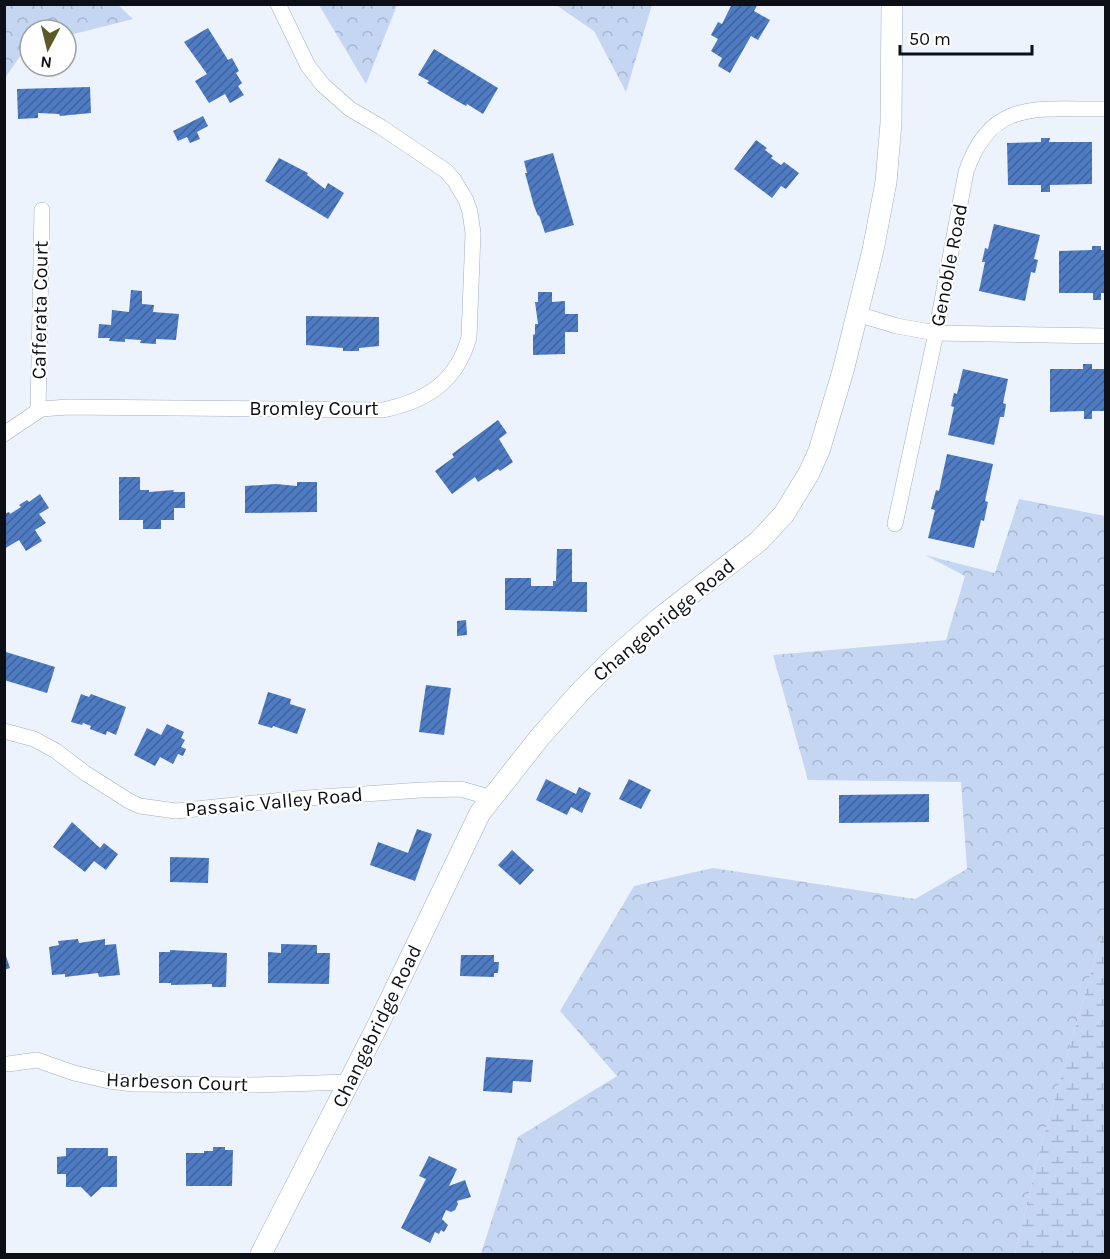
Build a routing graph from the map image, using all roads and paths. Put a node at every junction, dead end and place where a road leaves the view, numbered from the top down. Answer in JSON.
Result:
{"nodes":[{"id":1,"x":278,"y":4,"type":"edge"},
{"id":2,"x":892,"y":4,"type":"edge"},
{"id":3,"x":1106,"y":109,"type":"edge"},
{"id":4,"x":42,"y":210,"type":"dead end"},
{"id":5,"x":857,"y":314,"type":"junction"},
{"id":6,"x":936,"y":333,"type":"junction"},
{"id":7,"x":1106,"y":336,"type":"edge"},
{"id":8,"x":38,"y":411,"type":"junction"},
{"id":9,"x":4,"y":434,"type":"edge"},
{"id":10,"x":895,"y":524,"type":"dead end"},
{"id":11,"x":4,"y":731,"type":"edge"},
{"id":12,"x":492,"y":798,"type":"junction"},
{"id":13,"x":8,"y":1064,"type":"dead end"},
{"id":14,"x":349,"y":1082,"type":"junction"},
{"id":15,"x":261,"y":1254,"type":"edge"}],
"edges":[{"from":1,"to":8,"type":"street","name":"Bromley Court"},
{"from":2,"to":5,"type":"main road","name":"Changebridge Road"},
{"from":3,"to":6,"type":"street","name":"Genoble Road"},
{"from":4,"to":8,"type":"street","name":"Cafferata Court"},
{"from":5,"to":6,"type":"street"},
{"from":5,"to":12,"type":"main road","name":"Changebridge Road"},
{"from":6,"to":7,"type":"street"},
{"from":6,"to":10,"type":"street","name":"Genoble Road"},
{"from":8,"to":9,"type":"street","name":"Bromley Court"},
{"from":11,"to":12,"type":"street","name":"Passaic Valley Road"},
{"from":12,"to":14,"type":"main road","name":"Changebridge Road"},
{"from":13,"to":14,"type":"street","name":"Harbeson Court"},
{"from":14,"to":15,"type":"main road","name":"Changebridge Road"}]}
